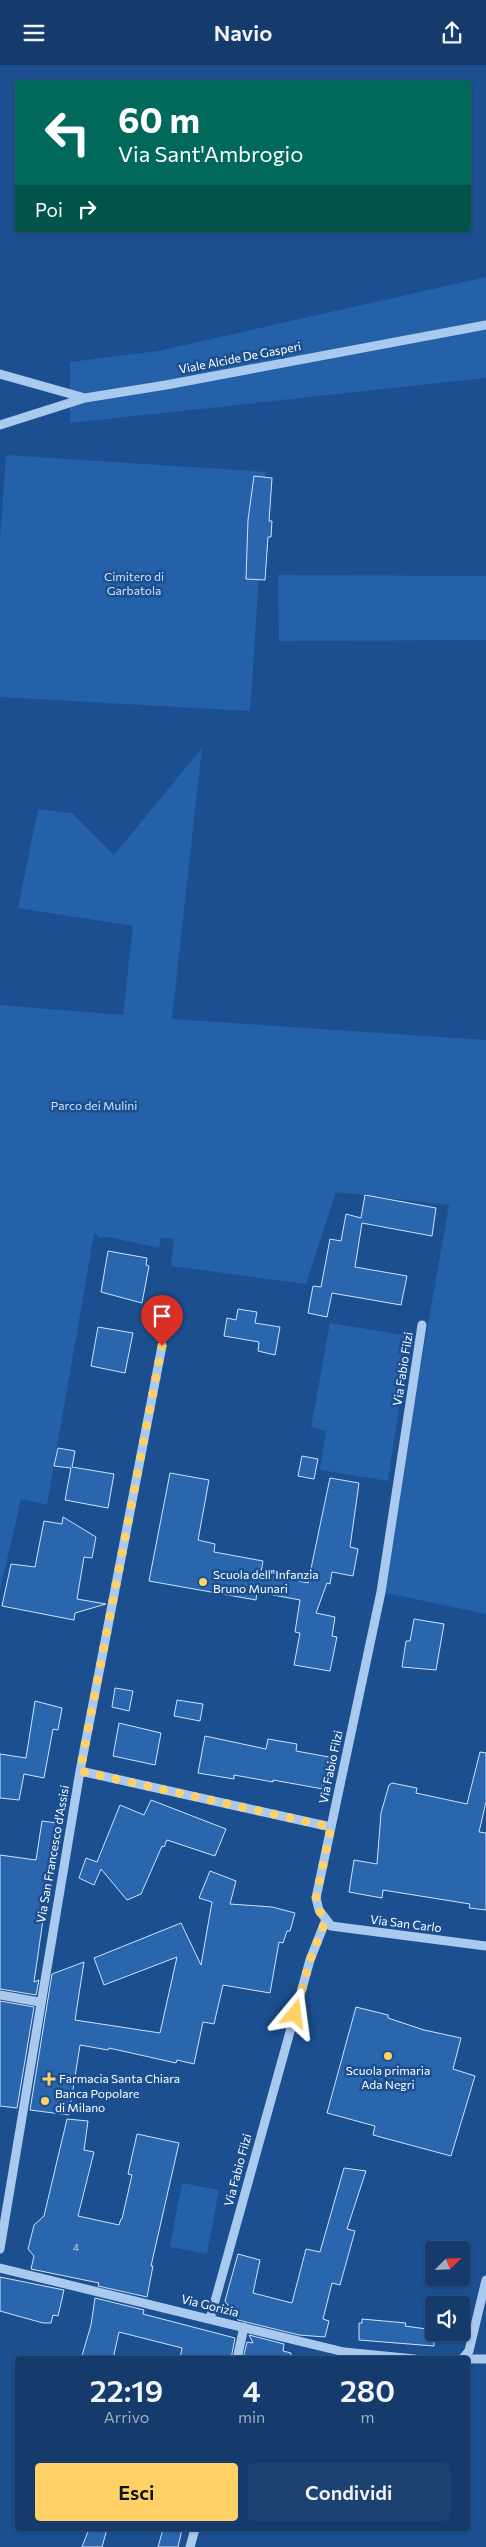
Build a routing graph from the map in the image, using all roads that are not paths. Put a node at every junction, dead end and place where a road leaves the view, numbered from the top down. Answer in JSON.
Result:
{"nodes":[{"id":1,"x":486,"y":325,"type":"edge"},
{"id":2,"x":0,"y":374,"type":"edge"},
{"id":3,"x":85,"y":398,"type":"junction"},
{"id":4,"x":0,"y":425,"type":"edge"},
{"id":5,"x":422,"y":1325,"type":"dead end"},
{"id":6,"x":162,"y":1346,"type":"dead end"},
{"id":7,"x":80,"y":1771,"type":"junction"},
{"id":8,"x":331,"y":1827,"type":"junction"},
{"id":9,"x":325,"y":1922,"type":"junction"},
{"id":10,"x":486,"y":1946,"type":"edge"},
{"id":11,"x":0,"y":1995,"type":"edge"},
{"id":12,"x":40,"y":2002,"type":"junction"},
{"id":13,"x":0,"y":2249,"type":"edge"},
{"id":14,"x":0,"y":2268,"type":"edge"},
{"id":15,"x":486,"y":2280,"type":"edge"},
{"id":16,"x":210,"y":2319,"type":"junction"},
{"id":17,"x":244,"y":2327,"type":"junction"},
{"id":18,"x":238,"y":2356,"type":"edge"},
{"id":19,"x":385,"y":2356,"type":"edge"},
{"id":20,"x":464,"y":2356,"type":"edge"},
{"id":21,"x":470,"y":2358,"type":"edge"},
{"id":22,"x":486,"y":2359,"type":"edge"},
{"id":23,"x":194,"y":2531,"type":"edge"},
{"id":24,"x":190,"y":2547,"type":"edge"}],
"edges":[{"from":1,"to":3,"type":"street","name":"Viale Alcide De Gasperi"},
{"from":2,"to":3,"type":"street","name":"Viale Alcide De Gasperi"},
{"from":3,"to":4,"type":"street"},
{"from":5,"to":8,"type":"street","name":"Via Fabio Filzi"},
{"from":6,"to":7,"type":"street","name":"Via San Francesco d'Assisi"},
{"from":7,"to":8,"type":"street"},
{"from":7,"to":12,"type":"street","name":"Via San Francesco d'Assisi"},
{"from":8,"to":9,"type":"street","name":"Via Fabio Filzi"},
{"from":9,"to":10,"type":"street","name":"Via San Carlo"},
{"from":9,"to":16,"type":"street","name":"Via Fabio Filzi"},
{"from":11,"to":12,"type":"street"},
{"from":12,"to":13,"type":"street","name":"Via San Francesco d'Assisi"},
{"from":14,"to":16,"type":"street","name":"Via Gorizia"},
{"from":15,"to":20,"type":"street"},
{"from":16,"to":17,"type":"street","name":"Via Gorizia"},
{"from":17,"to":18,"type":"street"},
{"from":17,"to":19,"type":"street","name":"Via Gorizia"},
{"from":21,"to":22,"type":"street"},
{"from":23,"to":24,"type":"street"}]}
